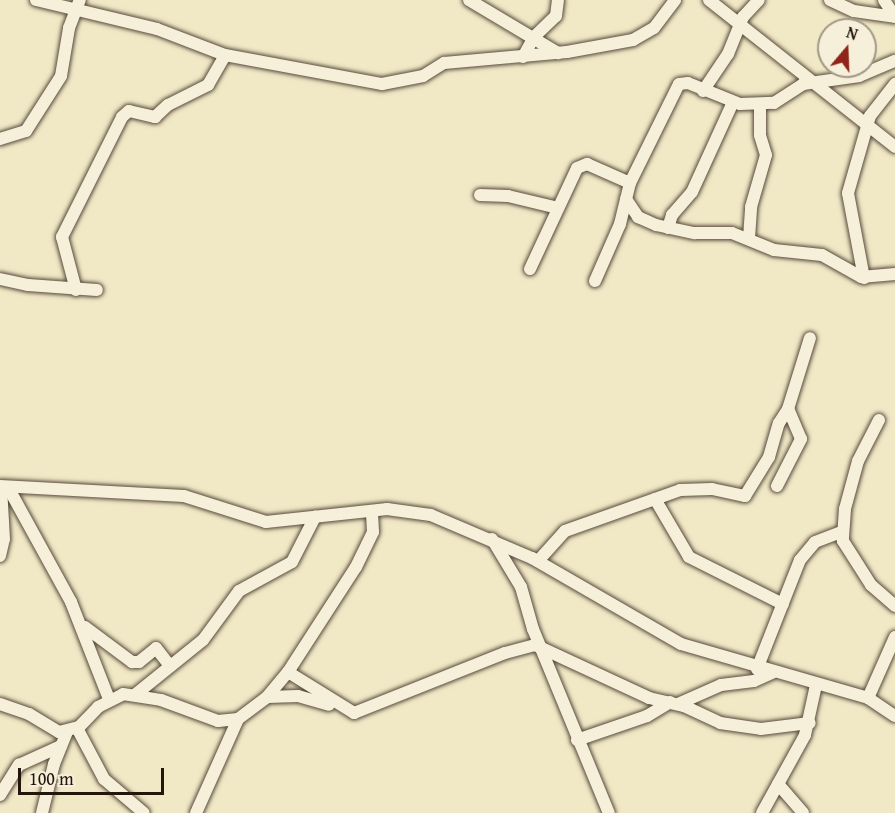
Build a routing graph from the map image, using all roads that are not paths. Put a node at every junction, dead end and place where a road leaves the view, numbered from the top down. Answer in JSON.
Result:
{"nodes":[{"id":1,"x":36,"y":0,"type":"edge"},
{"id":2,"x":470,"y":0,"type":"edge"},
{"id":3,"x":558,"y":0,"type":"edge"},
{"id":4,"x":675,"y":0,"type":"edge"},
{"id":5,"x":709,"y":0,"type":"edge"},
{"id":6,"x":759,"y":0,"type":"edge"},
{"id":7,"x":830,"y":0,"type":"edge"},
{"id":8,"x":884,"y":0,"type":"edge"},
{"id":9,"x":78,"y":4,"type":"edge"},
{"id":10,"x":895,"y":17,"type":"edge"},
{"id":11,"x":739,"y":25,"type":"junction"},
{"id":12,"x":534,"y":37,"type":"junction"},
{"id":13,"x":558,"y":53,"type":"junction"},
{"id":14,"x":225,"y":55,"type":"junction"},
{"id":15,"x":523,"y":57,"type":"junction"},
{"id":16,"x":895,"y":61,"type":"edge"},
{"id":17,"x":813,"y":82,"type":"junction"},
{"id":18,"x":895,"y":84,"type":"edge"},
{"id":19,"x":703,"y":91,"type":"junction"},
{"id":20,"x":733,"y":102,"type":"junction"},
{"id":21,"x":760,"y":105,"type":"junction"},
{"id":22,"x":867,"y":125,"type":"junction"},
{"id":23,"x":0,"y":139,"type":"edge"},
{"id":24,"x":895,"y":147,"type":"edge"},
{"id":25,"x":630,"y":183,"type":"junction"},
{"id":26,"x":480,"y":195,"type":"dead end"},
{"id":27,"x":625,"y":198,"type":"junction"},
{"id":28,"x":558,"y":208,"type":"junction"},
{"id":29,"x":668,"y":228,"type":"junction"},
{"id":30,"x":749,"y":238,"type":"junction"},
{"id":31,"x":530,"y":269,"type":"dead end"},
{"id":32,"x":895,"y":274,"type":"edge"},
{"id":33,"x":864,"y":278,"type":"junction"},
{"id":34,"x":0,"y":279,"type":"edge"},
{"id":35,"x":595,"y":281,"type":"dead end"},
{"id":36,"x":76,"y":290,"type":"junction"},
{"id":37,"x":97,"y":290,"type":"dead end"},
{"id":38,"x":810,"y":338,"type":"dead end"},
{"id":39,"x":788,"y":409,"type":"junction"},
{"id":40,"x":879,"y":420,"type":"dead end"},
{"id":41,"x":777,"y":486,"type":"dead end"},
{"id":42,"x":3,"y":487,"type":"edge"},
{"id":43,"x":655,"y":499,"type":"junction"},
{"id":44,"x":372,"y":511,"type":"junction"},
{"id":45,"x":315,"y":517,"type":"junction"},
{"id":46,"x":843,"y":531,"type":"junction"},
{"id":47,"x":491,"y":538,"type":"junction"},
{"id":48,"x":0,"y":556,"type":"edge"},
{"id":49,"x":538,"y":561,"type":"junction"},
{"id":50,"x":783,"y":604,"type":"junction"},
{"id":51,"x":895,"y":606,"type":"edge"},
{"id":52,"x":82,"y":624,"type":"junction"},
{"id":53,"x":895,"y":637,"type":"edge"},
{"id":54,"x":541,"y":647,"type":"junction"},
{"id":55,"x":170,"y":666,"type":"junction"},
{"id":56,"x":757,"y":669,"type":"junction"},
{"id":57,"x":288,"y":672,"type":"junction"},
{"id":58,"x":772,"y":673,"type":"junction"},
{"id":59,"x":816,"y":686,"type":"junction"},
{"id":60,"x":136,"y":694,"type":"junction"},
{"id":61,"x":267,"y":697,"type":"junction"},
{"id":62,"x":868,"y":698,"type":"junction"},
{"id":63,"x":109,"y":699,"type":"junction"},
{"id":64,"x":674,"y":703,"type":"junction"},
{"id":65,"x":0,"y":704,"type":"edge"},
{"id":66,"x":341,"y":708,"type":"junction"},
{"id":67,"x":895,"y":716,"type":"edge"},
{"id":68,"x":238,"y":719,"type":"junction"},
{"id":69,"x":810,"y":723,"type":"junction"},
{"id":70,"x":72,"y":730,"type":"junction"},
{"id":71,"x":577,"y":740,"type":"junction"},
{"id":72,"x":61,"y":746,"type":"junction"},
{"id":73,"x":778,"y":784,"type":"junction"},
{"id":74,"x":0,"y":795,"type":"edge"},
{"id":75,"x":42,"y":813,"type":"edge"},
{"id":76,"x":144,"y":813,"type":"edge"},
{"id":77,"x":196,"y":813,"type":"edge"},
{"id":78,"x":609,"y":813,"type":"edge"},
{"id":79,"x":762,"y":813,"type":"edge"},
{"id":80,"x":803,"y":813,"type":"edge"}],
"edges":[{"from":1,"to":9,"type":"street"},
{"from":2,"to":12,"type":"street"},
{"from":3,"to":12,"type":"street"},
{"from":4,"to":13,"type":"street"},
{"from":5,"to":11,"type":"street"},
{"from":6,"to":11,"type":"street"},
{"from":7,"to":10,"type":"street"},
{"from":8,"to":10,"type":"street"},
{"from":9,"to":14,"type":"street"},
{"from":9,"to":23,"type":"street"},
{"from":11,"to":17,"type":"street"},
{"from":11,"to":19,"type":"street"},
{"from":12,"to":13,"type":"street"},
{"from":12,"to":15,"type":"street"},
{"from":13,"to":15,"type":"street"},
{"from":14,"to":15,"type":"street"},
{"from":14,"to":36,"type":"street"},
{"from":16,"to":17,"type":"street"},
{"from":17,"to":21,"type":"street"},
{"from":17,"to":22,"type":"street"},
{"from":18,"to":22,"type":"street"},
{"from":19,"to":20,"type":"street"},
{"from":19,"to":25,"type":"street"},
{"from":20,"to":21,"type":"street"},
{"from":20,"to":29,"type":"street"},
{"from":21,"to":30,"type":"street"},
{"from":22,"to":24,"type":"street"},
{"from":22,"to":33,"type":"street"},
{"from":25,"to":27,"type":"street"},
{"from":25,"to":28,"type":"street"},
{"from":26,"to":28,"type":"street"},
{"from":27,"to":29,"type":"street"},
{"from":27,"to":35,"type":"street"},
{"from":28,"to":31,"type":"street"},
{"from":29,"to":30,"type":"street"},
{"from":30,"to":33,"type":"street"},
{"from":32,"to":33,"type":"street"},
{"from":34,"to":36,"type":"street"},
{"from":36,"to":37,"type":"street"},
{"from":38,"to":39,"type":"street"},
{"from":39,"to":41,"type":"street"},
{"from":39,"to":43,"type":"street"},
{"from":40,"to":46,"type":"street"},
{"from":42,"to":45,"type":"street"},
{"from":42,"to":48,"type":"street"},
{"from":42,"to":52,"type":"street"},
{"from":43,"to":49,"type":"street"},
{"from":43,"to":50,"type":"street"},
{"from":44,"to":45,"type":"street"},
{"from":44,"to":47,"type":"street"},
{"from":44,"to":57,"type":"street"},
{"from":45,"to":55,"type":"street"},
{"from":46,"to":50,"type":"street"},
{"from":46,"to":51,"type":"street"},
{"from":47,"to":49,"type":"street"},
{"from":47,"to":54,"type":"street"},
{"from":49,"to":56,"type":"street"},
{"from":50,"to":56,"type":"street"},
{"from":52,"to":55,"type":"street"},
{"from":52,"to":63,"type":"street"},
{"from":53,"to":62,"type":"street"},
{"from":54,"to":64,"type":"street"},
{"from":54,"to":66,"type":"street"},
{"from":54,"to":71,"type":"street"},
{"from":55,"to":60,"type":"street"},
{"from":56,"to":58,"type":"street"},
{"from":57,"to":61,"type":"street"},
{"from":57,"to":66,"type":"street"},
{"from":58,"to":59,"type":"street"},
{"from":58,"to":64,"type":"street"},
{"from":59,"to":62,"type":"street"},
{"from":59,"to":69,"type":"street"},
{"from":60,"to":63,"type":"street"},
{"from":60,"to":68,"type":"street"},
{"from":61,"to":66,"type":"street"},
{"from":61,"to":68,"type":"street"},
{"from":62,"to":67,"type":"street"},
{"from":63,"to":70,"type":"street"},
{"from":64,"to":69,"type":"street"},
{"from":64,"to":71,"type":"street"},
{"from":65,"to":70,"type":"street"},
{"from":68,"to":77,"type":"street"},
{"from":69,"to":73,"type":"street"},
{"from":70,"to":72,"type":"street"},
{"from":70,"to":76,"type":"street"},
{"from":71,"to":78,"type":"street"},
{"from":72,"to":74,"type":"street"},
{"from":72,"to":75,"type":"street"},
{"from":73,"to":79,"type":"street"},
{"from":73,"to":80,"type":"street"}]}
